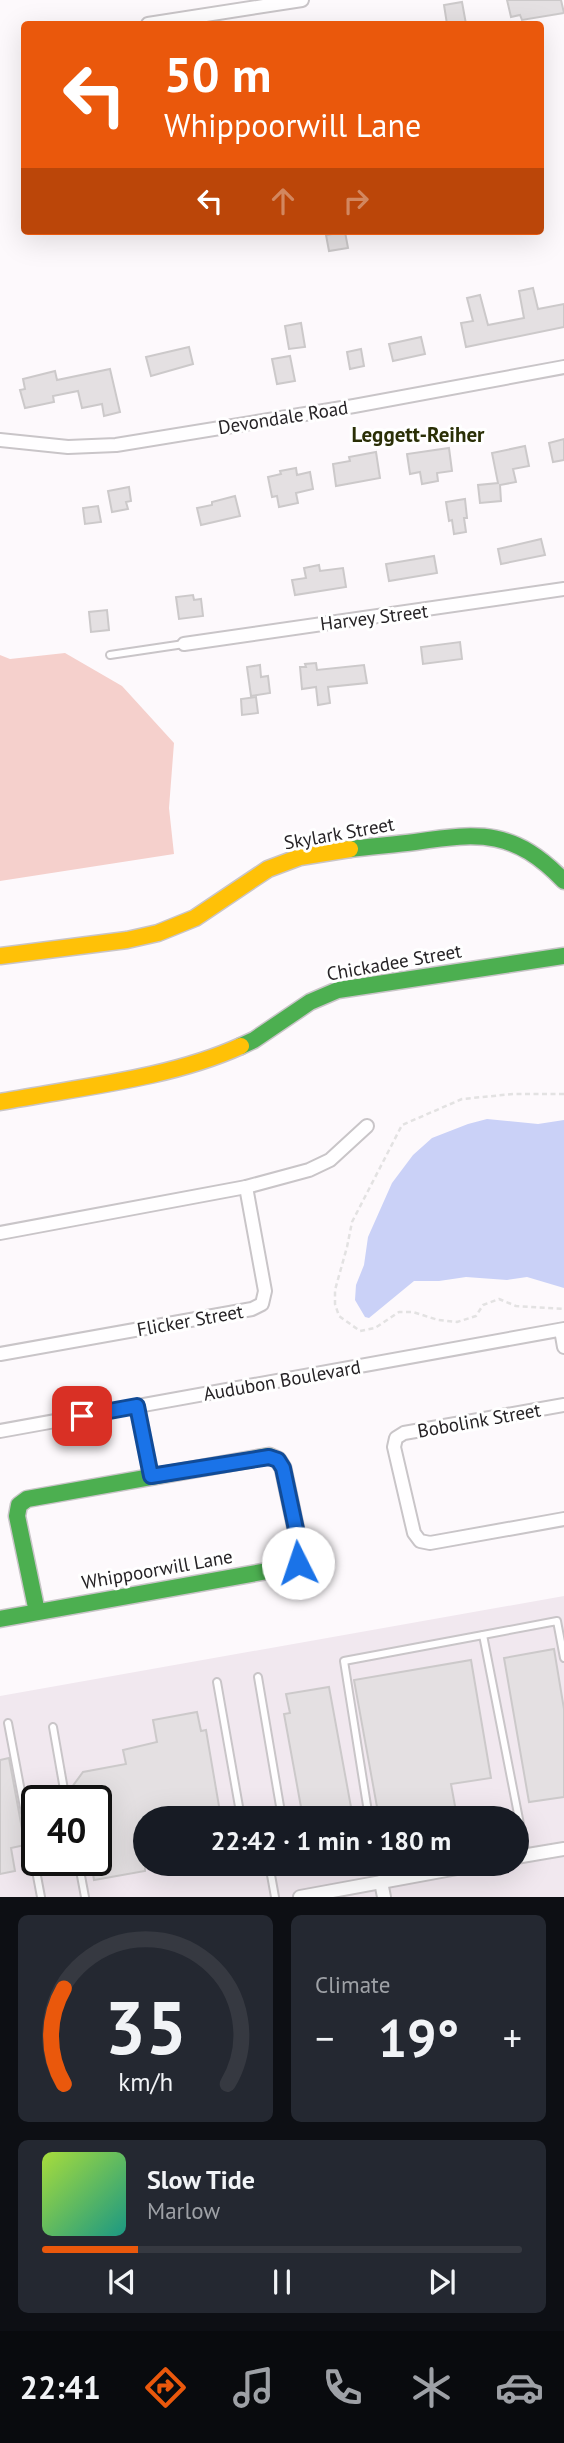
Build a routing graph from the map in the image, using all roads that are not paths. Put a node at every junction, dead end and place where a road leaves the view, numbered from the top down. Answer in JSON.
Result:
{"nodes":[{"id":1,"x":302,"y":0,"type":"edge"},
{"id":2,"x":167,"y":21,"type":"edge"},
{"id":3,"x":564,"y":367,"type":"edge"},
{"id":4,"x":0,"y":440,"type":"edge"},
{"id":5,"x":564,"y":589,"type":"edge"},
{"id":6,"x":184,"y":644,"type":"joint"},
{"id":7,"x":110,"y":655,"type":"dead end"},
{"id":8,"x":562,"y":874,"type":"edge"},
{"id":9,"x":0,"y":956,"type":"edge"},
{"id":10,"x":564,"y":956,"type":"edge"},
{"id":11,"x":0,"y":1102,"type":"edge"},
{"id":12,"x":367,"y":1126,"type":"dead end"},
{"id":13,"x":246,"y":1187,"type":"junction"},
{"id":14,"x":0,"y":1233,"type":"edge"},
{"id":15,"x":562,"y":1329,"type":"edge"},
{"id":16,"x":564,"y":1347,"type":"edge"},
{"id":17,"x":0,"y":1354,"type":"edge"},
{"id":18,"x":564,"y":1405,"type":"edge"},
{"id":19,"x":137,"y":1406,"type":"junction"},
{"id":20,"x":0,"y":1431,"type":"edge"},
{"id":21,"x":151,"y":1476,"type":"junction"},
{"id":22,"x":564,"y":1519,"type":"edge"},
{"id":23,"x":37,"y":1612,"type":"junction"},
{"id":24,"x":0,"y":1619,"type":"edge"},
{"id":25,"x":483,"y":1635,"type":"junction"},
{"id":26,"x":564,"y":1658,"type":"edge"},
{"id":27,"x":258,"y":1677,"type":"dead end"},
{"id":28,"x":217,"y":1682,"type":"dead end"},
{"id":29,"x":8,"y":1723,"type":"dead end"},
{"id":30,"x":54,"y":1727,"type":"dead end"},
{"id":31,"x":63,"y":1785,"type":"edge"},
{"id":32,"x":239,"y":1806,"type":"edge"},
{"id":33,"x":280,"y":1806,"type":"edge"},
{"id":34,"x":367,"y":1806,"type":"edge"},
{"id":35,"x":512,"y":1806,"type":"edge"},
{"id":36,"x":564,"y":1849,"type":"edge"},
{"id":37,"x":529,"y":1855,"type":"edge"},
{"id":38,"x":81,"y":1876,"type":"edge"},
{"id":39,"x":271,"y":1876,"type":"edge"},
{"id":40,"x":384,"y":1876,"type":"edge"},
{"id":41,"x":414,"y":1876,"type":"edge"},
{"id":42,"x":381,"y":1882,"type":"junction"},
{"id":43,"x":307,"y":1896,"type":"edge"},
{"id":44,"x":41,"y":1897,"type":"edge"},
{"id":45,"x":85,"y":1897,"type":"edge"},
{"id":46,"x":275,"y":1897,"type":"edge"},
{"id":47,"x":384,"y":1897,"type":"edge"}],
"edges":[{"from":1,"to":2,"type":"street"},
{"from":3,"to":4,"type":"street","name":"Devondale Road"},
{"from":5,"to":6,"type":"street","name":"Harvey Street"},
{"from":6,"to":7,"type":"lane"},
{"from":8,"to":9,"type":"street","name":"Skylark Street"},
{"from":10,"to":11,"type":"street","name":"Chickadee Street"},
{"from":12,"to":13,"type":"street"},
{"from":13,"to":14,"type":"street"},
{"from":13,"to":17,"type":"street","name":"Flicker Street"},
{"from":15,"to":16,"type":"street"},
{"from":15,"to":19,"type":"street","name":"Audubon Boulevard"},
{"from":18,"to":22,"type":"street","name":"Bobolink Street"},
{"from":19,"to":20,"type":"street","name":"Audubon Boulevard"},
{"from":19,"to":21,"type":"street"},
{"from":21,"to":23,"type":"street","name":"Whippoorwill Lane"},
{"from":21,"to":23,"type":"street","name":"Whippoorwill Lane"},
{"from":23,"to":24,"type":"street","name":"Whippoorwill Lane"},
{"from":25,"to":26,"type":"lane"},
{"from":25,"to":34,"type":"lane"},
{"from":25,"to":35,"type":"lane"},
{"from":27,"to":33,"type":"lane"},
{"from":28,"to":32,"type":"lane"},
{"from":29,"to":44,"type":"lane"},
{"from":30,"to":31,"type":"lane"},
{"from":36,"to":37,"type":"street"},
{"from":38,"to":45,"type":"lane"},
{"from":39,"to":46,"type":"lane"},
{"from":40,"to":42,"type":"lane"},
{"from":41,"to":42,"type":"street"},
{"from":42,"to":43,"type":"street"},
{"from":42,"to":47,"type":"street"}]}
